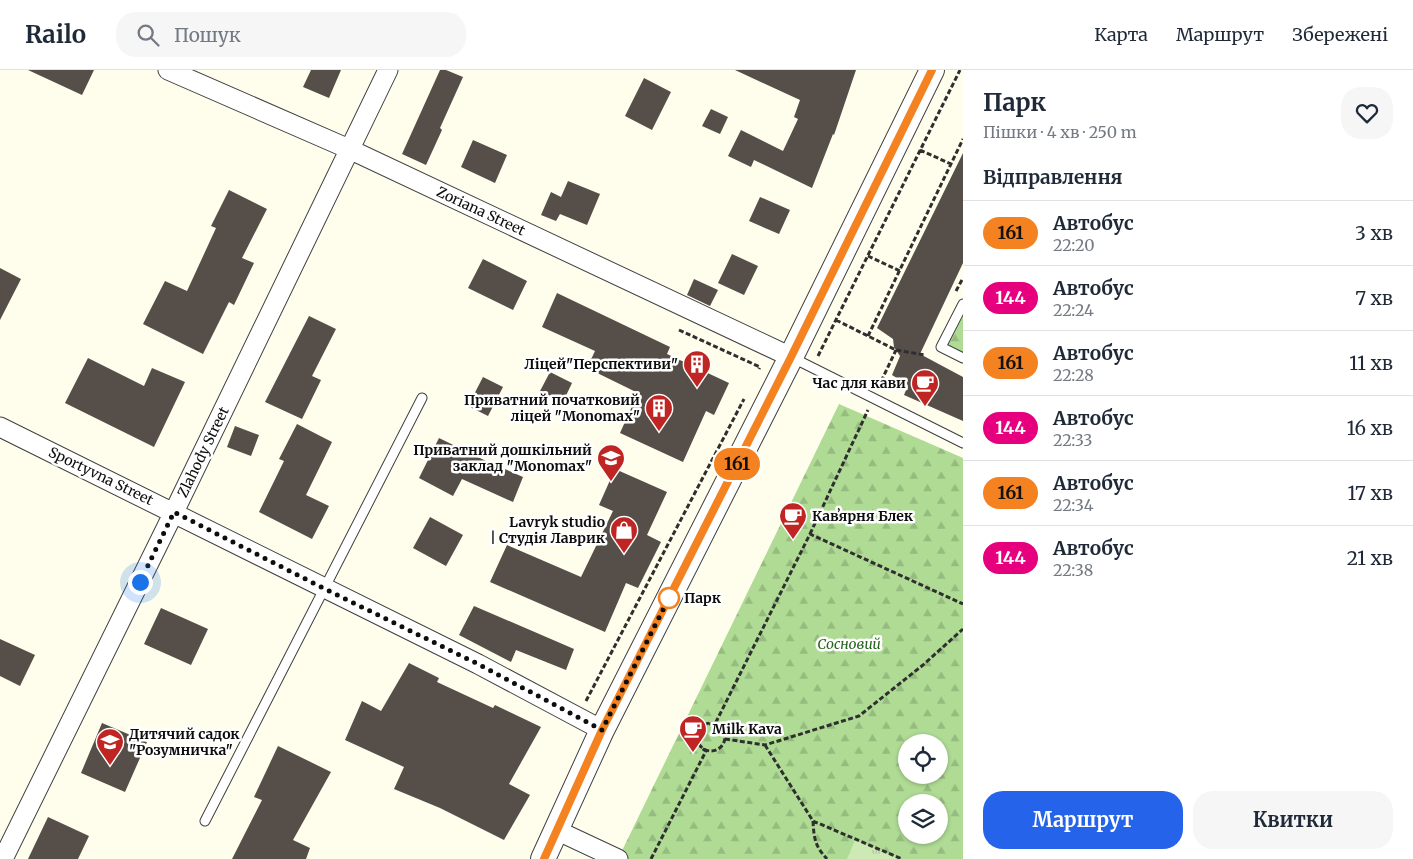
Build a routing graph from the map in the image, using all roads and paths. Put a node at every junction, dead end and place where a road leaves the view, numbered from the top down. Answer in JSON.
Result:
{"nodes":[{"id":1,"x":168,"y":70,"type":"edge"},
{"id":2,"x":388,"y":70,"type":"edge"},
{"id":3,"x":932,"y":70,"type":"edge"},
{"id":4,"x":960,"y":70,"type":"edge"},
{"id":5,"x":963,"y":139,"type":"edge"},
{"id":6,"x":349,"y":149,"type":"junction"},
{"id":7,"x":920,"y":150,"type":"junction"},
{"id":8,"x":951,"y":164,"type":"junction"},
{"id":9,"x":868,"y":256,"type":"junction"},
{"id":10,"x":900,"y":271,"type":"junction"},
{"id":11,"x":963,"y":304,"type":"edge"},
{"id":12,"x":836,"y":320,"type":"junction"},
{"id":13,"x":679,"y":330,"type":"dead end"},
{"id":14,"x":868,"y":336,"type":"junction"},
{"id":15,"x":896,"y":350,"type":"junction"},
{"id":16,"x":925,"y":355,"type":"dead end"},
{"id":17,"x":791,"y":357,"type":"junction"},
{"id":18,"x":963,"y":358,"type":"edge"},
{"id":19,"x":812,"y":368,"type":"junction"},
{"id":20,"x":756,"y":376,"type":"dead end"},
{"id":21,"x":746,"y":394,"type":"dead end"},
{"id":22,"x":875,"y":394,"type":"junction"},
{"id":23,"x":422,"y":398,"type":"dead end"},
{"id":24,"x":0,"y":427,"type":"edge"},
{"id":25,"x":963,"y":443,"type":"edge"},
{"id":26,"x":174,"y":512,"type":"junction"},
{"id":27,"x":810,"y":534,"type":"junction"},
{"id":28,"x":323,"y":588,"type":"junction"},
{"id":29,"x":963,"y":604,"type":"edge"},
{"id":30,"x":963,"y":629,"type":"edge"},
{"id":31,"x":578,"y":718,"type":"junction"},
{"id":32,"x":715,"y":724,"type":"junction"},
{"id":33,"x":602,"y":730,"type":"junction"},
{"id":34,"x":725,"y":739,"type":"junction"},
{"id":35,"x":765,"y":745,"type":"junction"},
{"id":36,"x":706,"y":751,"type":"junction"},
{"id":37,"x":205,"y":821,"type":"dead end"},
{"id":38,"x":813,"y":821,"type":"junction"},
{"id":39,"x":556,"y":830,"type":"junction"},
{"id":40,"x":3,"y":859,"type":"edge"},
{"id":41,"x":544,"y":859,"type":"edge"},
{"id":42,"x":618,"y":859,"type":"edge"},
{"id":43,"x":651,"y":859,"type":"edge"},
{"id":44,"x":828,"y":859,"type":"edge"},
{"id":45,"x":902,"y":859,"type":"edge"}],
"edges":[{"from":1,"to":6,"type":"street","name":"Zoriana Street"},
{"from":2,"to":6,"type":"street","name":"Zlahody Street"},
{"from":3,"to":17,"type":"street"},
{"from":4,"to":7,"type":"path"},
{"from":5,"to":8,"type":"path"},
{"from":6,"to":17,"type":"street","name":"Zoriana Street"},
{"from":6,"to":26,"type":"street","name":"Zlahody Street"},
{"from":7,"to":8,"type":"path"},
{"from":7,"to":9,"type":"path"},
{"from":8,"to":10,"type":"path"},
{"from":9,"to":10,"type":"path"},
{"from":9,"to":12,"type":"path"},
{"from":10,"to":14,"type":"path"},
{"from":11,"to":18,"type":"lane"},
{"from":12,"to":14,"type":"path"},
{"from":12,"to":19,"type":"path"},
{"from":13,"to":20,"type":"path"},
{"from":14,"to":15,"type":"path"},
{"from":15,"to":16,"type":"path"},
{"from":15,"to":22,"type":"path"},
{"from":17,"to":19,"type":"lane"},
{"from":17,"to":33,"type":"street"},
{"from":19,"to":22,"type":"lane"},
{"from":21,"to":31,"type":"path"},
{"from":22,"to":25,"type":"lane"},
{"from":22,"to":27,"type":"path"},
{"from":23,"to":28,"type":"lane"},
{"from":24,"to":26,"type":"street","name":"Sportyvna Street"},
{"from":26,"to":28,"type":"street","name":"Sportyvna Street"},
{"from":26,"to":40,"type":"street","name":"Zlahody Street"},
{"from":27,"to":29,"type":"path"},
{"from":27,"to":32,"type":"path"},
{"from":28,"to":31,"type":"street","name":"Sportyvna Street"},
{"from":28,"to":37,"type":"lane"},
{"from":30,"to":35,"type":"path"},
{"from":31,"to":33,"type":"street","name":"Sportyvna Street"},
{"from":32,"to":34,"type":"path"},
{"from":32,"to":36,"type":"path"},
{"from":33,"to":39,"type":"street"},
{"from":34,"to":35,"type":"path"},
{"from":34,"to":36,"type":"path"},
{"from":35,"to":38,"type":"path"},
{"from":36,"to":43,"type":"path"},
{"from":38,"to":44,"type":"path"},
{"from":38,"to":45,"type":"path"},
{"from":39,"to":41,"type":"street"},
{"from":39,"to":42,"type":"street"}]}
